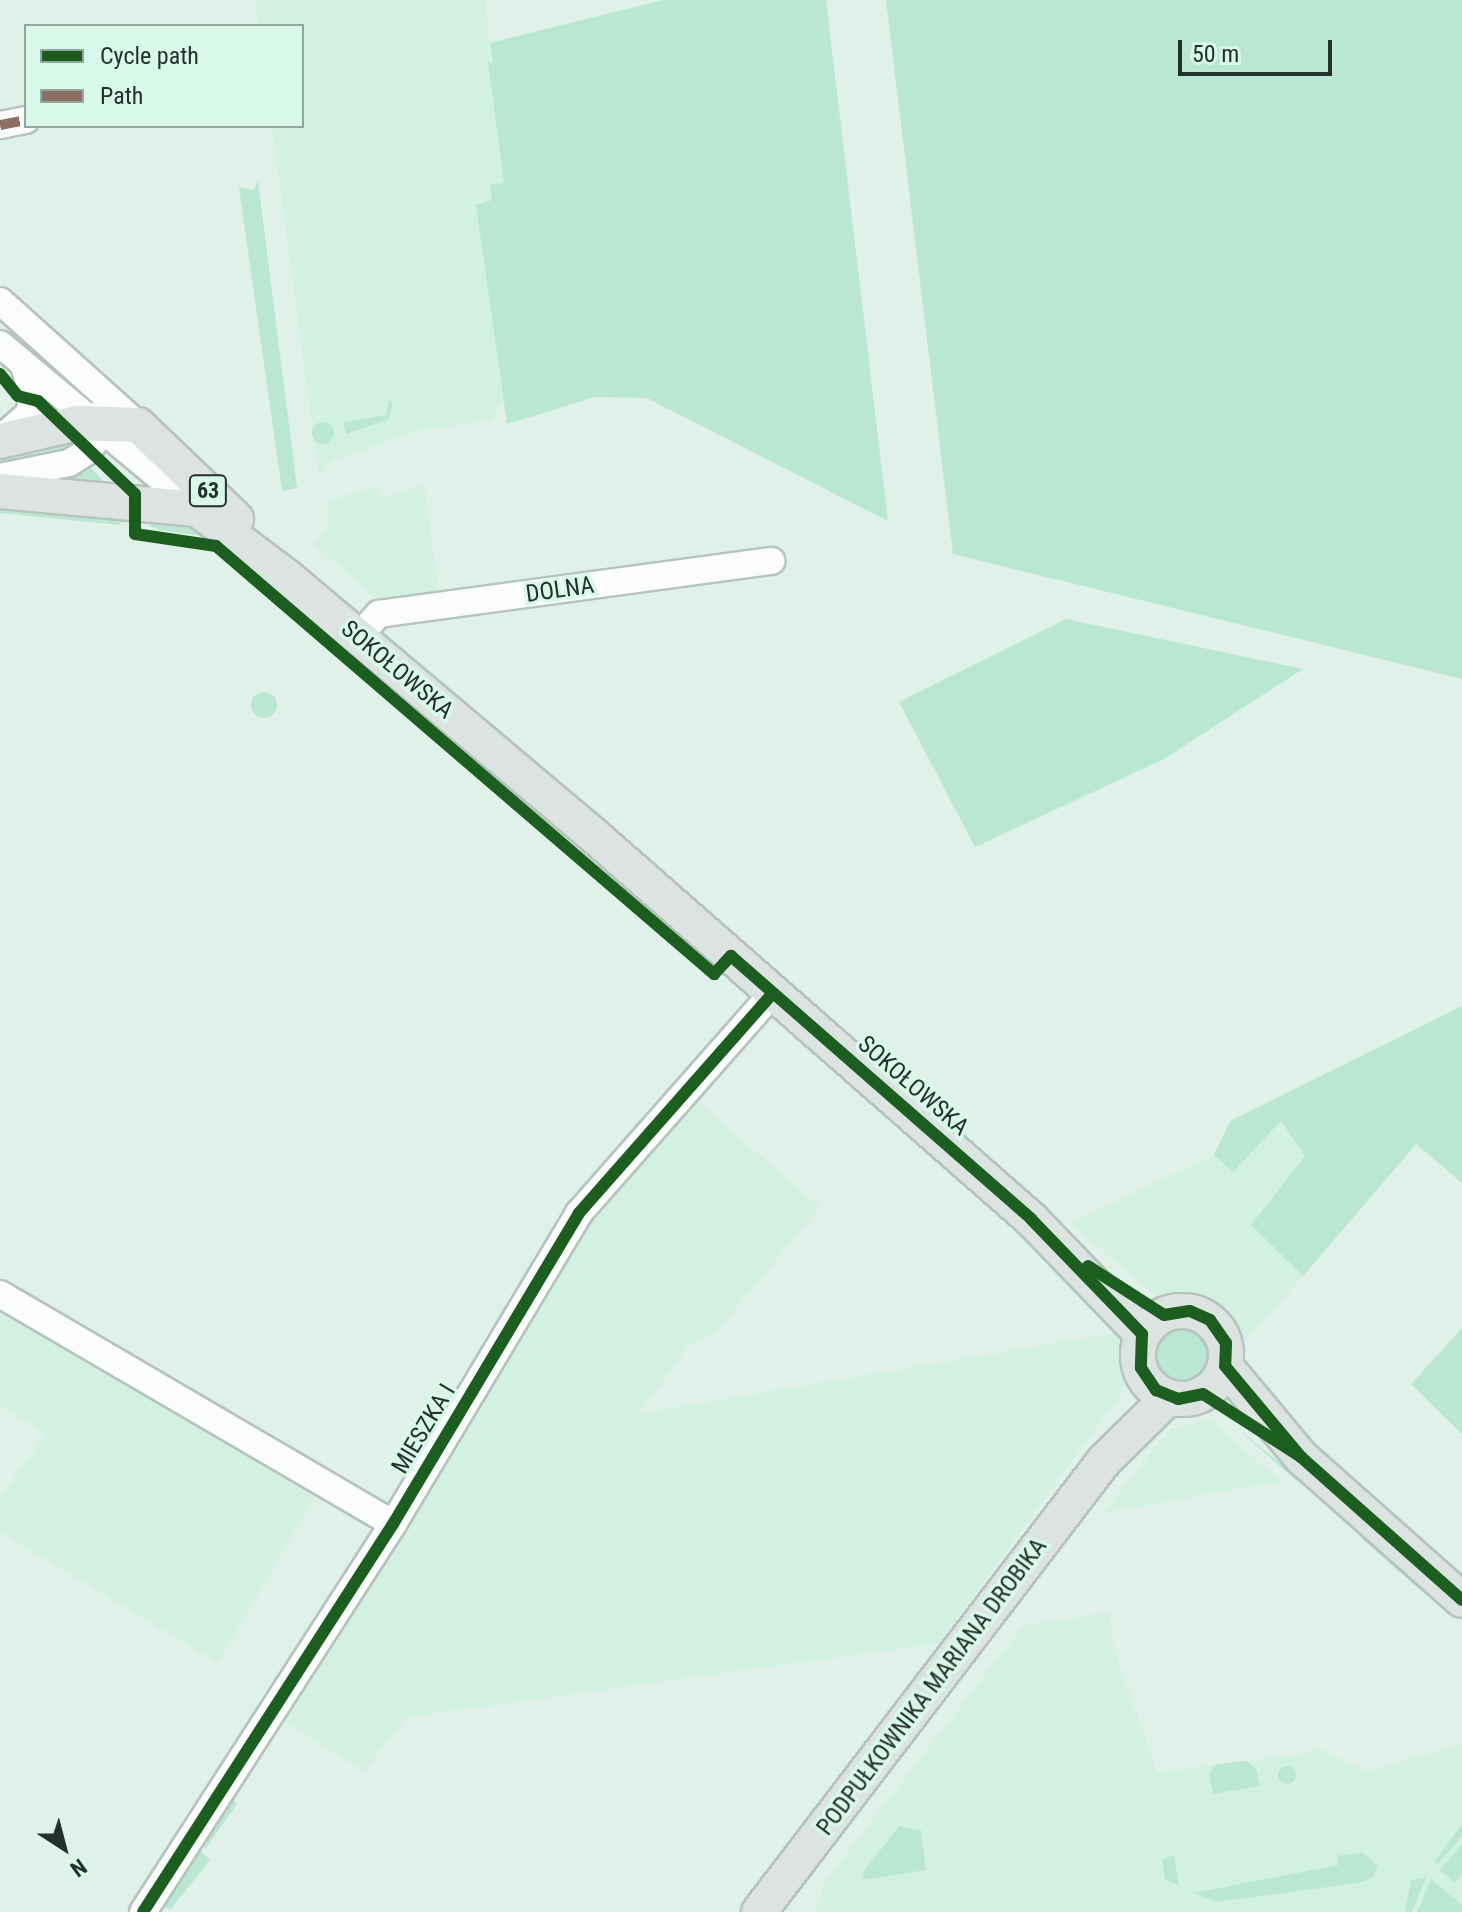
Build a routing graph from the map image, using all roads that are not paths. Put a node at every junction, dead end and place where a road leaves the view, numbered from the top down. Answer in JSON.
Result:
{"nodes":[{"id":1,"x":24,"y":120,"type":"edge"},
{"id":2,"x":0,"y":125,"type":"edge"},
{"id":3,"x":0,"y":301,"type":"edge"},
{"id":4,"x":0,"y":344,"type":"edge"},
{"id":5,"x":24,"y":366,"type":"junction"},
{"id":6,"x":97,"y":387,"type":"junction"},
{"id":7,"x":100,"y":424,"type":"junction"},
{"id":8,"x":138,"y":425,"type":"junction"},
{"id":9,"x":0,"y":440,"type":"edge"},
{"id":10,"x":0,"y":477,"type":"edge"},
{"id":11,"x":0,"y":491,"type":"edge"},
{"id":12,"x":197,"y":509,"type":"junction"},
{"id":13,"x":771,"y":561,"type":"dead end"},
{"id":14,"x":271,"y":563,"type":"junction"},
{"id":15,"x":358,"y":637,"type":"junction"},
{"id":16,"x":773,"y":993,"type":"junction"},
{"id":17,"x":0,"y":1294,"type":"edge"},
{"id":18,"x":1153,"y":1324,"type":"junction"},
{"id":19,"x":1225,"y":1366,"type":"junction"},
{"id":20,"x":1157,"y":1387,"type":"junction"},
{"id":21,"x":1203,"y":1394,"type":"junction"},
{"id":22,"x":1301,"y":1457,"type":"junction"},
{"id":23,"x":393,"y":1524,"type":"junction"},
{"id":24,"x":1462,"y":1600,"type":"edge"},
{"id":25,"x":143,"y":1912,"type":"edge"},
{"id":26,"x":759,"y":1912,"type":"edge"}],
"edges":[{"from":1,"to":2,"type":"street"},
{"from":3,"to":6,"type":"street","name":"SOKOŁOWSKA"},
{"from":4,"to":5,"type":"street","name":"SOKOŁOWSKA"},
{"from":5,"to":7,"type":"street","name":"SOKOŁOWSKA"},
{"from":5,"to":9,"type":"street"},
{"from":6,"to":7,"type":"street"},
{"from":6,"to":8,"type":"street","name":"SOKOŁOWSKA"},
{"from":7,"to":8,"type":"main road"},
{"from":7,"to":9,"type":"main road"},
{"from":7,"to":10,"type":"street"},
{"from":7,"to":12,"type":"street","name":"SOKOŁOWSKA"},
{"from":8,"to":14,"type":"main road","name":"SOKOŁOWSKA","number":"63"},
{"from":11,"to":12,"type":"main road","number":"63"},
{"from":12,"to":14,"type":"main road","name":"SOKOŁOWSKA","number":"63"},
{"from":13,"to":15,"type":"street","name":"DOLNA"},
{"from":14,"to":15,"type":"main road","name":"SOKOŁOWSKA","number":"63"},
{"from":15,"to":16,"type":"main road","name":"SOKOŁOWSKA","number":"63"},
{"from":16,"to":18,"type":"main road","name":"SOKOŁOWSKA","number":"63"},
{"from":16,"to":23,"type":"street","name":"MIESZKA I"},
{"from":17,"to":23,"type":"street"},
{"from":18,"to":19,"type":"main road"},
{"from":18,"to":20,"type":"main road"},
{"from":19,"to":21,"type":"main road"},
{"from":19,"to":22,"type":"main road"},
{"from":20,"to":21,"type":"main road"},
{"from":20,"to":26,"type":"main road","name":"PODPUŁKOWNIKA MARIANA DROBIKA"},
{"from":21,"to":22,"type":"main road"},
{"from":22,"to":24,"type":"main road"},
{"from":23,"to":25,"type":"street","name":"MIESZKA I"}]}
